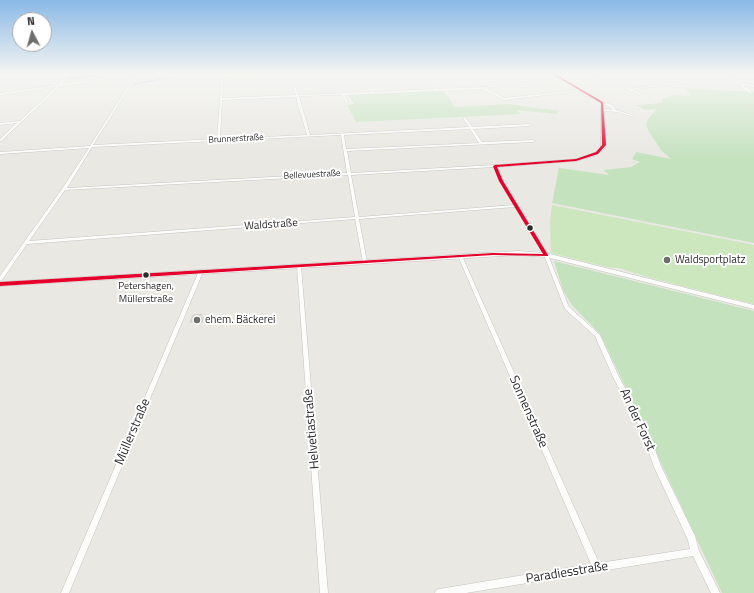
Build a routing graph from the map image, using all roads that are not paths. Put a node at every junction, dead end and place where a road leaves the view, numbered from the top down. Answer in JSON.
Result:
{"nodes":[{"id":1,"x":42,"y":102,"type":"edge"},
{"id":2,"x":119,"y":102,"type":"edge"},
{"id":3,"x":221,"y":102,"type":"edge"},
{"id":4,"x":298,"y":102,"type":"edge"},
{"id":5,"x":602,"y":103,"type":"joint"},
{"id":6,"x":602,"y":110,"type":"junction"},
{"id":7,"x":615,"y":111,"type":"junction"},
{"id":8,"x":634,"y":116,"type":"dead end"},
{"id":9,"x":464,"y":118,"type":"dead end"},
{"id":10,"x":20,"y":122,"type":"junction"},
{"id":11,"x":0,"y":124,"type":"edge"},
{"id":12,"x":529,"y":125,"type":"dead end"},
{"id":13,"x":472,"y":128,"type":"junction"},
{"id":14,"x":342,"y":134,"type":"junction"},
{"id":15,"x":309,"y":135,"type":"junction"},
{"id":16,"x":218,"y":140,"type":"junction"},
{"id":17,"x":0,"y":141,"type":"edge"},
{"id":18,"x":533,"y":141,"type":"dead end"},
{"id":19,"x":481,"y":143,"type":"junction"},
{"id":20,"x":92,"y":146,"type":"junction"},
{"id":21,"x":345,"y":150,"type":"junction"},
{"id":22,"x":0,"y":153,"type":"edge"},
{"id":23,"x":495,"y":166,"type":"junction"},
{"id":24,"x":349,"y":173,"type":"junction"},
{"id":25,"x":64,"y":189,"type":"junction"},
{"id":26,"x":516,"y":206,"type":"junction"},
{"id":27,"x":357,"y":218,"type":"junction"},
{"id":28,"x":26,"y":243,"type":"junction"},
{"id":29,"x":546,"y":255,"type":"junction"},
{"id":30,"x":460,"y":256,"type":"junction"},
{"id":31,"x":364,"y":262,"type":"junction"},
{"id":32,"x":299,"y":266,"type":"junction"},
{"id":33,"x":201,"y":272,"type":"junction"},
{"id":34,"x":0,"y":279,"type":"edge"},
{"id":35,"x":0,"y":284,"type":"edge"},
{"id":36,"x":754,"y":307,"type":"edge"},
{"id":37,"x":695,"y":552,"type":"junction"},
{"id":38,"x":597,"y":568,"type":"junction"},
{"id":39,"x":65,"y":593,"type":"edge"},
{"id":40,"x":324,"y":593,"type":"edge"},
{"id":41,"x":439,"y":593,"type":"edge"},
{"id":42,"x":716,"y":593,"type":"edge"}],
"edges":[{"from":1,"to":10,"type":"street"},
{"from":2,"to":20,"type":"street"},
{"from":3,"to":16,"type":"street"},
{"from":4,"to":15,"type":"street"},
{"from":5,"to":6,"type":"street"},
{"from":5,"to":7,"type":"street"},
{"from":6,"to":7,"type":"street"},
{"from":6,"to":23,"type":"street","name":"Bellevuestraße"},
{"from":7,"to":8,"type":"street"},
{"from":9,"to":13,"type":"street"},
{"from":10,"to":11,"type":"street"},
{"from":10,"to":17,"type":"street"},
{"from":12,"to":13,"type":"street","name":"Brunnerstraße"},
{"from":13,"to":14,"type":"street","name":"Brunnerstraße"},
{"from":13,"to":19,"type":"street"},
{"from":14,"to":15,"type":"street","name":"Brunnerstraße"},
{"from":14,"to":21,"type":"street"},
{"from":15,"to":16,"type":"street","name":"Brunnerstraße"},
{"from":16,"to":20,"type":"street","name":"Brunnerstraße"},
{"from":18,"to":19,"type":"street"},
{"from":19,"to":21,"type":"street"},
{"from":20,"to":22,"type":"street","name":"Brunnerstraße"},
{"from":20,"to":25,"type":"street"},
{"from":21,"to":24,"type":"street"},
{"from":23,"to":24,"type":"street","name":"Bellevuestraße"},
{"from":23,"to":26,"type":"street","name":"An der Forst"},
{"from":24,"to":25,"type":"street","name":"Bellevuestraße"},
{"from":24,"to":27,"type":"street"},
{"from":25,"to":28,"type":"street"},
{"from":26,"to":27,"type":"street","name":"Waldstraße"},
{"from":26,"to":29,"type":"street","name":"An der Forst"},
{"from":27,"to":28,"type":"street","name":"Waldstraße"},
{"from":27,"to":31,"type":"street"},
{"from":28,"to":34,"type":"street"},
{"from":29,"to":30,"type":"street"},
{"from":29,"to":36,"type":"street"},
{"from":29,"to":37,"type":"street","name":"An der Forst"},
{"from":30,"to":31,"type":"street"},
{"from":30,"to":38,"type":"street","name":"Sonnenstraße"},
{"from":31,"to":32,"type":"street"},
{"from":32,"to":33,"type":"street"},
{"from":32,"to":40,"type":"street","name":"Helvetiastraße"},
{"from":33,"to":35,"type":"street"},
{"from":33,"to":39,"type":"street","name":"Müllerstraße"},
{"from":37,"to":38,"type":"street","name":"Paradiesstraße"},
{"from":37,"to":42,"type":"street","name":"An der Forst"},
{"from":38,"to":41,"type":"street","name":"Paradiesstraße"}]}
